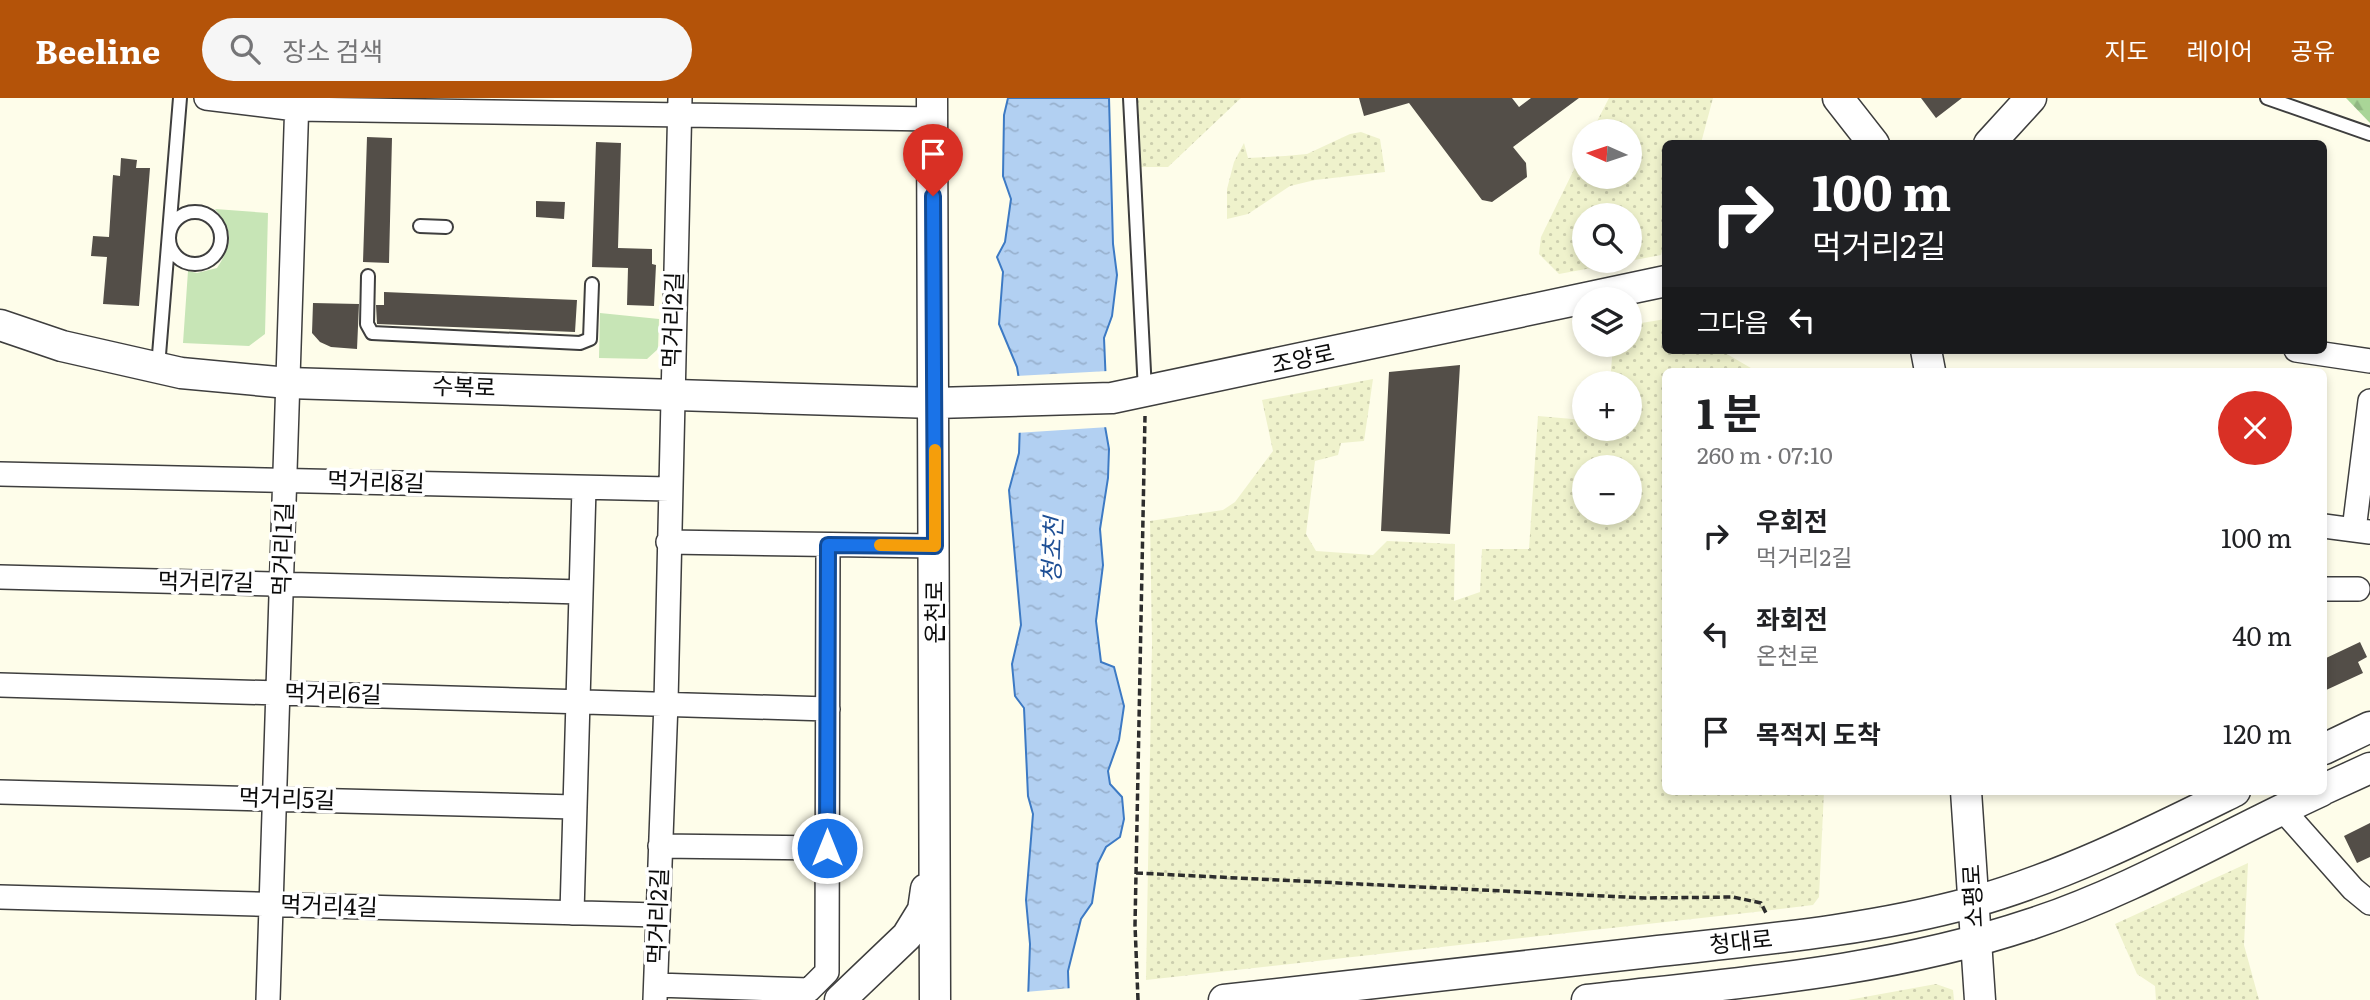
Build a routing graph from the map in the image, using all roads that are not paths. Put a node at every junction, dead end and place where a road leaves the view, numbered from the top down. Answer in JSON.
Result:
{"nodes":[{"id":1,"x":180,"y":98,"type":"edge"},
{"id":2,"x":206,"y":98,"type":"edge"},
{"id":3,"x":1130,"y":98,"type":"edge"},
{"id":4,"x":1838,"y":98,"type":"edge"},
{"id":5,"x":2031,"y":98,"type":"edge"},
{"id":6,"x":2267,"y":98,"type":"edge"},
{"id":7,"x":297,"y":104,"type":"edge"},
{"id":8,"x":434,"y":104,"type":"edge"},
{"id":9,"x":679,"y":106,"type":"edge"},
{"id":10,"x":932,"y":108,"type":"edge"},
{"id":11,"x":2370,"y":134,"type":"edge"},
{"id":12,"x":1871,"y":140,"type":"edge"},
{"id":13,"x":1993,"y":140,"type":"edge"},
{"id":14,"x":420,"y":226,"type":"dead end"},
{"id":15,"x":446,"y":227,"type":"dead end"},
{"id":16,"x":169,"y":238,"type":"junction"},
{"id":17,"x":369,"y":276,"type":"dead end"},
{"id":18,"x":1662,"y":282,"type":"edge"},
{"id":19,"x":592,"y":284,"type":"dead end"},
{"id":20,"x":0,"y":325,"type":"edge"},
{"id":21,"x":2302,"y":358,"type":"edge"},
{"id":22,"x":2370,"y":361,"type":"edge"},
{"id":23,"x":158,"y":368,"type":"junction"},
{"id":24,"x":288,"y":383,"type":"junction"},
{"id":25,"x":671,"y":393,"type":"junction"},
{"id":26,"x":1145,"y":393,"type":"junction"},
{"id":27,"x":2370,"y":401,"type":"edge"},
{"id":28,"x":935,"y":402,"type":"junction"},
{"id":29,"x":0,"y":474,"type":"edge"},
{"id":30,"x":286,"y":480,"type":"junction"},
{"id":31,"x":584,"y":488,"type":"junction"},
{"id":32,"x":669,"y":489,"type":"junction"},
{"id":33,"x":2327,"y":526,"type":"edge"},
{"id":34,"x":2362,"y":531,"type":"edge"},
{"id":35,"x":668,"y":542,"type":"junction"},
{"id":36,"x":828,"y":545,"type":"junction"},
{"id":37,"x":935,"y":546,"type":"junction"},
{"id":38,"x":0,"y":577,"type":"edge"},
{"id":39,"x":282,"y":584,"type":"junction"},
{"id":40,"x":2327,"y":589,"type":"edge"},
{"id":41,"x":2358,"y":589,"type":"dead end"},
{"id":42,"x":581,"y":592,"type":"junction"},
{"id":43,"x":0,"y":685,"type":"edge"},
{"id":44,"x":279,"y":692,"type":"junction"},
{"id":45,"x":578,"y":700,"type":"junction"},
{"id":46,"x":666,"y":702,"type":"junction"},
{"id":47,"x":828,"y":709,"type":"junction"},
{"id":48,"x":2370,"y":727,"type":"edge"},
{"id":49,"x":2327,"y":748,"type":"edge"},
{"id":50,"x":2370,"y":768,"type":"edge"},
{"id":51,"x":2327,"y":788,"type":"edge"},
{"id":52,"x":0,"y":792,"type":"edge"},
{"id":53,"x":1966,"y":795,"type":"edge"},
{"id":54,"x":2227,"y":795,"type":"edge"},
{"id":55,"x":2298,"y":795,"type":"edge"},
{"id":56,"x":275,"y":799,"type":"junction"},
{"id":57,"x":2275,"y":800,"type":"edge"},
{"id":58,"x":574,"y":807,"type":"junction"},
{"id":59,"x":933,"y":830,"type":"junction"},
{"id":60,"x":660,"y":846,"type":"junction"},
{"id":61,"x":827,"y":848,"type":"junction"},
{"id":62,"x":0,"y":897,"type":"edge"},
{"id":63,"x":1973,"y":902,"type":"junction"},
{"id":64,"x":2370,"y":903,"type":"edge"},
{"id":65,"x":273,"y":904,"type":"junction"},
{"id":66,"x":572,"y":913,"type":"junction"},
{"id":67,"x":657,"y":915,"type":"junction"},
{"id":68,"x":1975,"y":941,"type":"junction"},
{"id":69,"x":656,"y":993,"type":"edge"},
{"id":70,"x":268,"y":1000,"type":"edge"},
{"id":71,"x":839,"y":1000,"type":"edge"},
{"id":72,"x":935,"y":1000,"type":"edge"},
{"id":73,"x":1224,"y":1000,"type":"edge"},
{"id":74,"x":1587,"y":1000,"type":"edge"},
{"id":75,"x":1980,"y":1000,"type":"edge"}],
"edges":[{"from":1,"to":16,"type":"lane"},
{"from":2,"to":7,"type":"street"},
{"from":3,"to":26,"type":"lane"},
{"from":4,"to":12,"type":"street"},
{"from":5,"to":13,"type":"street"},
{"from":6,"to":11,"type":"lane"},
{"from":7,"to":8,"type":"street"},
{"from":7,"to":24,"type":"street","name":"먹거리1길"},
{"from":8,"to":9,"type":"street"},
{"from":9,"to":10,"type":"street"},
{"from":9,"to":25,"type":"street","name":"먹거리2길"},
{"from":10,"to":28,"type":"street","name":"온천로"},
{"from":14,"to":15,"type":"lane"},
{"from":16,"to":16,"type":"lane"},
{"from":16,"to":23,"type":"lane"},
{"from":17,"to":19,"type":"lane"},
{"from":18,"to":26,"type":"street","name":"조양로"},
{"from":20,"to":23,"type":"street","name":"수복로"},
{"from":21,"to":22,"type":"street"},
{"from":23,"to":24,"type":"street","name":"수복로"},
{"from":24,"to":25,"type":"street","name":"수복로"},
{"from":24,"to":30,"type":"street","name":"먹거리1길"},
{"from":25,"to":28,"type":"street","name":"수복로"},
{"from":25,"to":32,"type":"street","name":"먹거리2길"},
{"from":26,"to":28,"type":"street","name":"조양로"},
{"from":27,"to":34,"type":"street"},
{"from":28,"to":37,"type":"street","name":"온천로"},
{"from":29,"to":30,"type":"street","name":"먹거리8길"},
{"from":30,"to":31,"type":"street","name":"먹거리8길"},
{"from":30,"to":39,"type":"street","name":"먹거리1길"},
{"from":31,"to":32,"type":"street","name":"먹거리8길"},
{"from":31,"to":42,"type":"street"},
{"from":32,"to":35,"type":"street","name":"먹거리2길"},
{"from":33,"to":34,"type":"street"},
{"from":35,"to":36,"type":"street"},
{"from":35,"to":46,"type":"street","name":"먹거리2길"},
{"from":36,"to":37,"type":"street"},
{"from":36,"to":47,"type":"street"},
{"from":37,"to":59,"type":"street","name":"온천로"},
{"from":38,"to":39,"type":"street","name":"먹거리7길"},
{"from":39,"to":42,"type":"street","name":"먹거리7길"},
{"from":39,"to":44,"type":"street","name":"먹거리1길"},
{"from":40,"to":41,"type":"street"},
{"from":42,"to":45,"type":"street"},
{"from":43,"to":44,"type":"street","name":"먹거리6길"},
{"from":44,"to":45,"type":"street","name":"먹거리6길"},
{"from":44,"to":56,"type":"street","name":"먹거리1길"},
{"from":45,"to":46,"type":"street","name":"먹거리6길"},
{"from":45,"to":58,"type":"street"},
{"from":46,"to":47,"type":"street"},
{"from":46,"to":60,"type":"street","name":"먹거리2길"},
{"from":47,"to":61,"type":"street"},
{"from":48,"to":49,"type":"street"},
{"from":50,"to":51,"type":"street","name":"청대로"},
{"from":52,"to":56,"type":"street","name":"먹거리5길"},
{"from":53,"to":63,"type":"street","name":"소평로"},
{"from":54,"to":63,"type":"street","name":"청대로"},
{"from":55,"to":57,"type":"street","name":"청대로"},
{"from":56,"to":58,"type":"street","name":"먹거리5길"},
{"from":56,"to":65,"type":"street","name":"먹거리1길"},
{"from":57,"to":64,"type":"street"},
{"from":57,"to":68,"type":"street","name":"청대로"},
{"from":58,"to":66,"type":"street"},
{"from":59,"to":71,"type":"street"},
{"from":59,"to":72,"type":"street","name":"온천로"},
{"from":60,"to":61,"type":"street","name":"먹거리2길"},
{"from":60,"to":67,"type":"street","name":"먹거리2길"},
{"from":61,"to":69,"type":"street","name":"먹거리2길"},
{"from":62,"to":65,"type":"street","name":"먹거리4길"},
{"from":63,"to":68,"type":"street","name":"소평로"},
{"from":63,"to":73,"type":"street","name":"청대로"},
{"from":65,"to":66,"type":"street","name":"먹거리4길"},
{"from":65,"to":70,"type":"street","name":"먹거리1길"},
{"from":66,"to":67,"type":"street","name":"먹거리4길"},
{"from":67,"to":69,"type":"street","name":"먹거리2길"},
{"from":68,"to":74,"type":"street","name":"청대로"},
{"from":68,"to":75,"type":"street","name":"소평로"}]}
